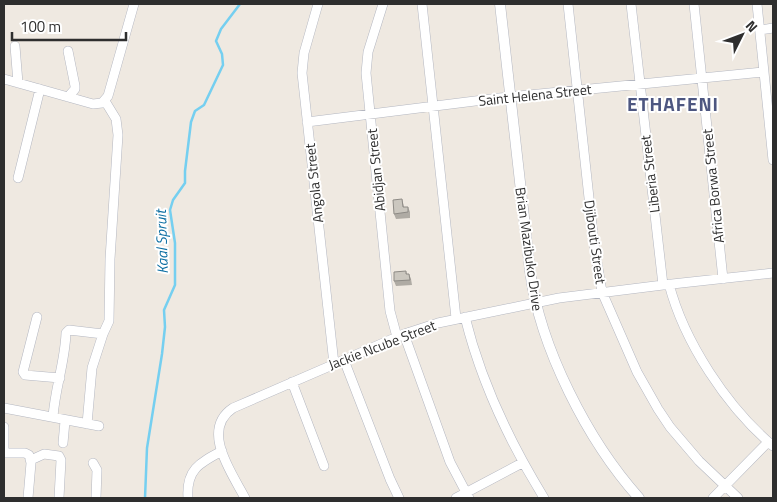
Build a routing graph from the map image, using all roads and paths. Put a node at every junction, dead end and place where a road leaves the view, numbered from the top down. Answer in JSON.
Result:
{"nodes":[{"id":1,"x":134,"y":4,"type":"edge"},
{"id":2,"x":318,"y":4,"type":"edge"},
{"id":3,"x":383,"y":4,"type":"edge"},
{"id":4,"x":422,"y":4,"type":"edge"},
{"id":5,"x":500,"y":4,"type":"edge"},
{"id":6,"x":568,"y":4,"type":"edge"},
{"id":7,"x":631,"y":4,"type":"edge"},
{"id":8,"x":694,"y":4,"type":"edge"},
{"id":9,"x":757,"y":4,"type":"edge"},
{"id":10,"x":773,"y":28,"type":"edge"},
{"id":11,"x":760,"y":30,"type":"junction"},
{"id":12,"x":15,"y":46,"type":"dead end"},
{"id":13,"x":68,"y":51,"type":"dead end"},
{"id":14,"x":764,"y":72,"type":"junction"},
{"id":15,"x":702,"y":78,"type":"junction"},
{"id":16,"x":4,"y":79,"type":"edge"},
{"id":17,"x":18,"y":83,"type":"junction"},
{"id":18,"x":639,"y":84,"type":"junction"},
{"id":19,"x":40,"y":89,"type":"junction"},
{"id":20,"x":577,"y":91,"type":"junction"},
{"id":21,"x":68,"y":96,"type":"junction"},
{"id":22,"x":510,"y":97,"type":"junction"},
{"id":23,"x":102,"y":103,"type":"junction"},
{"id":24,"x":433,"y":106,"type":"junction"},
{"id":25,"x":370,"y":114,"type":"junction"},
{"id":26,"x":307,"y":122,"type":"junction"},
{"id":27,"x":773,"y":160,"type":"edge"},
{"id":28,"x":18,"y":178,"type":"dead end"},
{"id":29,"x":773,"y":273,"type":"edge"},
{"id":30,"x":723,"y":279,"type":"junction"},
{"id":31,"x":666,"y":284,"type":"junction"},
{"id":32,"x":602,"y":292,"type":"junction"},
{"id":33,"x":535,"y":302,"type":"junction"},
{"id":34,"x":37,"y":317,"type":"dead end"},
{"id":35,"x":461,"y":318,"type":"junction"},
{"id":36,"x":103,"y":334,"type":"junction"},
{"id":37,"x":400,"y":336,"type":"junction"},
{"id":38,"x":344,"y":360,"type":"junction"},
{"id":39,"x":334,"y":364,"type":"junction"},
{"id":40,"x":60,"y":378,"type":"junction"},
{"id":41,"x":292,"y":382,"type":"junction"},
{"id":42,"x":4,"y":408,"type":"edge"},
{"id":43,"x":53,"y":417,"type":"junction"},
{"id":44,"x":65,"y":421,"type":"junction"},
{"id":45,"x":87,"y":424,"type":"junction"},
{"id":46,"x":99,"y":426,"type":"dead end"},
{"id":47,"x":4,"y":427,"type":"edge"},
{"id":48,"x":63,"y":444,"type":"dead end"},
{"id":49,"x":771,"y":444,"type":"edge"},
{"id":50,"x":222,"y":451,"type":"junction"},
{"id":51,"x":4,"y":453,"type":"edge"},
{"id":52,"x":31,"y":460,"type":"junction"},
{"id":53,"x":522,"y":463,"type":"junction"},
{"id":54,"x":93,"y":464,"type":"dead end"},
{"id":55,"x":324,"y":466,"type":"dead end"},
{"id":56,"x":724,"y":487,"type":"junction"},
{"id":57,"x":467,"y":495,"type":"edge"},
{"id":58,"x":28,"y":498,"type":"edge"},
{"id":59,"x":59,"y":498,"type":"edge"},
{"id":60,"x":96,"y":498,"type":"edge"},
{"id":61,"x":188,"y":498,"type":"edge"},
{"id":62,"x":245,"y":498,"type":"edge"},
{"id":63,"x":400,"y":498,"type":"edge"},
{"id":64,"x":456,"y":498,"type":"edge"},
{"id":65,"x":544,"y":498,"type":"edge"},
{"id":66,"x":639,"y":498,"type":"edge"},
{"id":67,"x":713,"y":498,"type":"edge"},
{"id":68,"x":738,"y":498,"type":"edge"}],
"edges":[{"from":1,"to":23,"type":"street"},
{"from":2,"to":26,"type":"street","name":"Angola Street"},
{"from":3,"to":25,"type":"street","name":"Abidjan Street"},
{"from":4,"to":24,"type":"street"},
{"from":5,"to":22,"type":"street","name":"Brian Mazibuko Drive"},
{"from":6,"to":20,"type":"street","name":"Djibouti Street"},
{"from":7,"to":18,"type":"street","name":"Liberia Street"},
{"from":8,"to":15,"type":"street","name":"Africa Borwa Street"},
{"from":9,"to":11,"type":"street"},
{"from":10,"to":11,"type":"street"},
{"from":11,"to":14,"type":"street"},
{"from":12,"to":17,"type":"street"},
{"from":13,"to":21,"type":"street"},
{"from":14,"to":15,"type":"street","name":"Saint Helena Street"},
{"from":14,"to":27,"type":"street"},
{"from":15,"to":18,"type":"street","name":"Saint Helena Street"},
{"from":15,"to":30,"type":"street","name":"Africa Borwa Street"},
{"from":16,"to":17,"type":"street"},
{"from":17,"to":19,"type":"street"},
{"from":18,"to":20,"type":"street","name":"Saint Helena Street"},
{"from":18,"to":31,"type":"street","name":"Liberia Street"},
{"from":19,"to":21,"type":"street"},
{"from":19,"to":28,"type":"street"},
{"from":20,"to":22,"type":"street","name":"Saint Helena Street"},
{"from":20,"to":32,"type":"street","name":"Djibouti Street"},
{"from":21,"to":23,"type":"street"},
{"from":22,"to":24,"type":"street","name":"Saint Helena Street"},
{"from":22,"to":33,"type":"street","name":"Brian Mazibuko Drive"},
{"from":23,"to":36,"type":"street"},
{"from":24,"to":25,"type":"street","name":"Saint Helena Street"},
{"from":24,"to":35,"type":"street"},
{"from":25,"to":26,"type":"street","name":"Saint Helena Street"},
{"from":25,"to":37,"type":"street","name":"Abidjan Street"},
{"from":26,"to":39,"type":"street","name":"Angola Street"},
{"from":29,"to":30,"type":"street","name":"Jackie Ncube Street"},
{"from":30,"to":31,"type":"street","name":"Jackie Ncube Street"},
{"from":31,"to":32,"type":"street","name":"Jackie Ncube Street"},
{"from":31,"to":49,"type":"street","name":"Liberia Street"},
{"from":32,"to":33,"type":"street","name":"Jackie Ncube Street"},
{"from":32,"to":56,"type":"street","name":"Djibouti Street"},
{"from":33,"to":35,"type":"street","name":"Jackie Ncube Street"},
{"from":33,"to":66,"type":"street","name":"Brian Mazibuko Drive"},
{"from":34,"to":40,"type":"street"},
{"from":35,"to":37,"type":"street","name":"Jackie Ncube Street"},
{"from":35,"to":53,"type":"street"},
{"from":36,"to":40,"type":"street"},
{"from":36,"to":45,"type":"street"},
{"from":37,"to":38,"type":"street","name":"Jackie Ncube Street"},
{"from":37,"to":57,"type":"street","name":"Abidjan Street"},
{"from":38,"to":39,"type":"street","name":"Jackie Ncube Street"},
{"from":38,"to":63,"type":"street"},
{"from":39,"to":41,"type":"street","name":"Jackie Ncube Street"},
{"from":40,"to":43,"type":"street"},
{"from":41,"to":50,"type":"street","name":"Jackie Ncube Street"},
{"from":41,"to":55,"type":"street"},
{"from":42,"to":43,"type":"street"},
{"from":43,"to":44,"type":"street"},
{"from":44,"to":45,"type":"street"},
{"from":44,"to":48,"type":"street"},
{"from":45,"to":46,"type":"street"},
{"from":47,"to":51,"type":"street"},
{"from":49,"to":56,"type":"street"},
{"from":50,"to":61,"type":"street"},
{"from":50,"to":62,"type":"street"},
{"from":51,"to":52,"type":"street"},
{"from":52,"to":58,"type":"street"},
{"from":52,"to":59,"type":"street"},
{"from":53,"to":57,"type":"street"},
{"from":53,"to":65,"type":"street"},
{"from":54,"to":60,"type":"street"},
{"from":56,"to":67,"type":"street"},
{"from":56,"to":68,"type":"street","name":"Djibouti Street"},
{"from":57,"to":64,"type":"street"}]}
